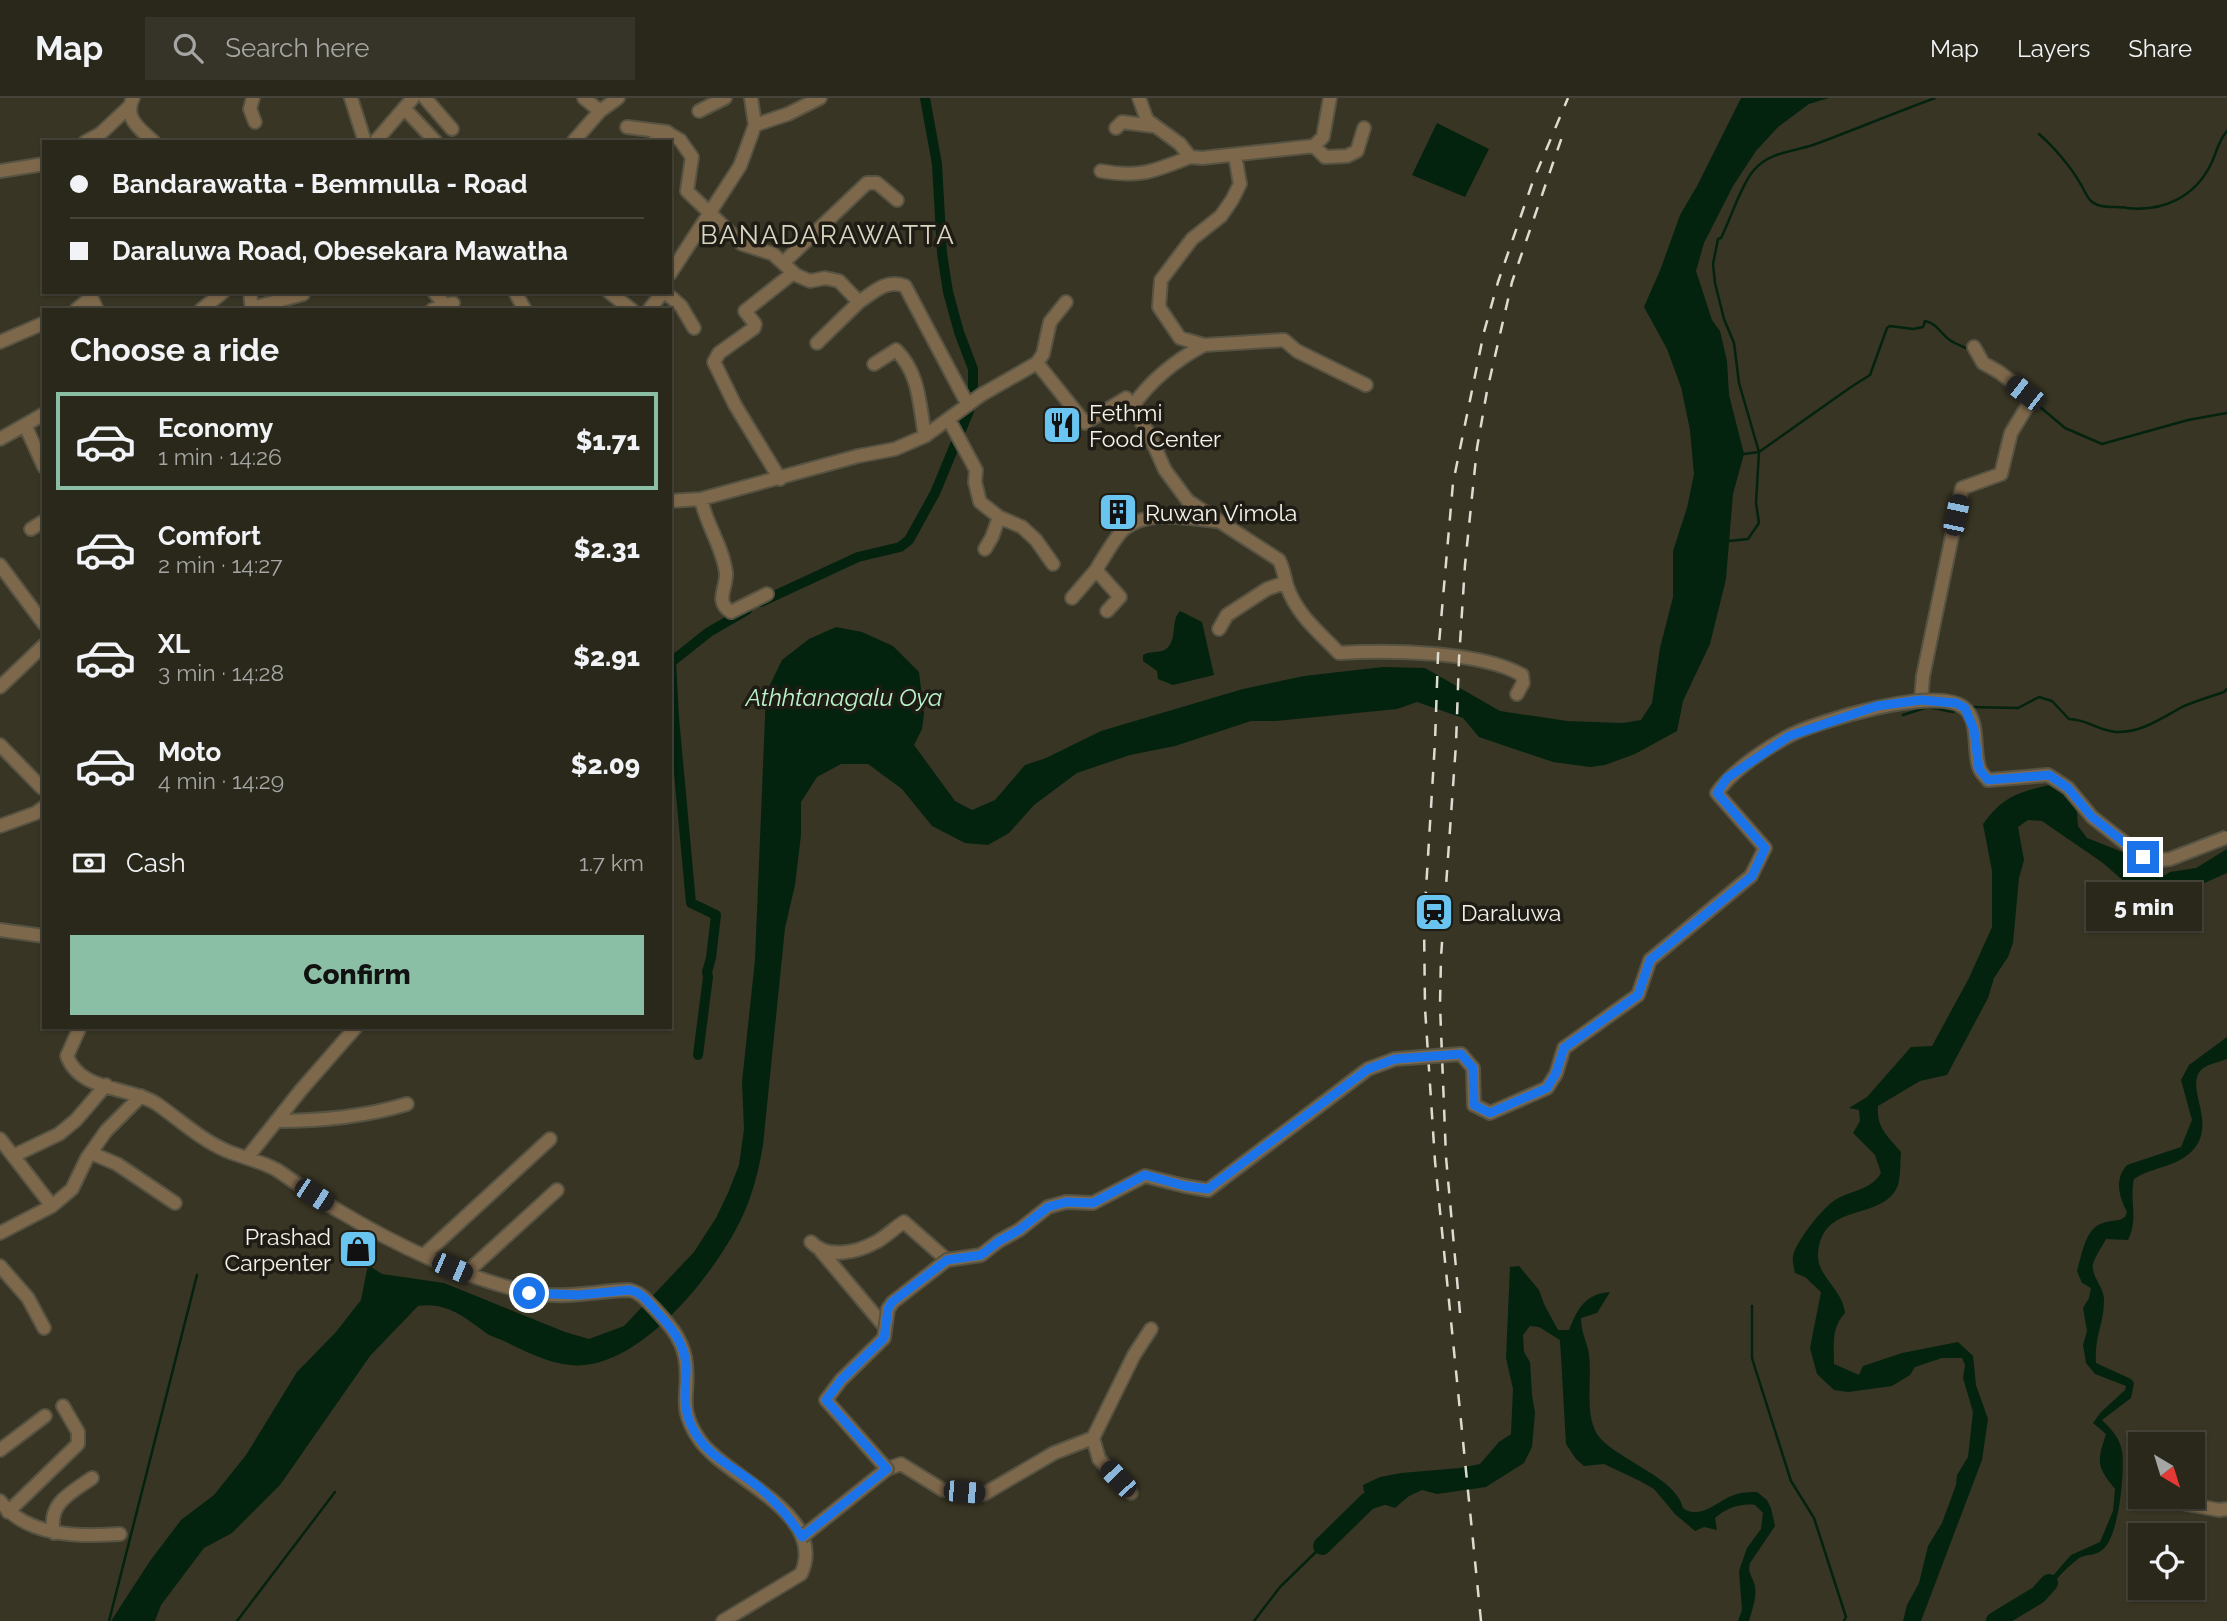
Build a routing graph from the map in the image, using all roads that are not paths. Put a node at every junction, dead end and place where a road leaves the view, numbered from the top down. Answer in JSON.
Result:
{"nodes":[{"id":1,"x":253,"y":98,"type":"edge"},
{"id":2,"x":351,"y":98,"type":"edge"},
{"id":3,"x":425,"y":98,"type":"edge"},
{"id":4,"x":584,"y":98,"type":"edge"},
{"id":5,"x":618,"y":98,"type":"edge"},
{"id":6,"x":725,"y":98,"type":"edge"},
{"id":7,"x":751,"y":98,"type":"edge"},
{"id":8,"x":820,"y":98,"type":"edge"},
{"id":9,"x":1139,"y":98,"type":"edge"},
{"id":10,"x":1330,"y":98,"type":"edge"},
{"id":11,"x":131,"y":102,"type":"edge"},
{"id":12,"x":409,"y":103,"type":"edge"},
{"id":13,"x":600,"y":111,"type":"junction"},
{"id":14,"x":699,"y":111,"type":"dead end"},
{"id":15,"x":255,"y":122,"type":"dead end"},
{"id":16,"x":755,"y":125,"type":"junction"},
{"id":17,"x":1154,"y":126,"type":"junction"},
{"id":18,"x":627,"y":127,"type":"dead end"},
{"id":19,"x":1116,"y":128,"type":"dead end"},
{"id":20,"x":1364,"y":128,"type":"dead end"},
{"id":21,"x":452,"y":129,"type":"dead end"},
{"id":22,"x":671,"y":135,"type":"junction"},
{"id":23,"x":89,"y":140,"type":"edge"},
{"id":24,"x":152,"y":140,"type":"edge"},
{"id":25,"x":364,"y":140,"type":"edge"},
{"id":26,"x":377,"y":140,"type":"edge"},
{"id":27,"x":435,"y":140,"type":"edge"},
{"id":28,"x":575,"y":140,"type":"edge"},
{"id":29,"x":658,"y":140,"type":"edge"},
{"id":30,"x":1314,"y":146,"type":"junction"},
{"id":31,"x":1235,"y":155,"type":"junction"},
{"id":32,"x":1190,"y":157,"type":"junction"},
{"id":33,"x":42,"y":164,"type":"edge"},
{"id":34,"x":0,"y":171,"type":"edge"},
{"id":35,"x":1101,"y":171,"type":"dead end"},
{"id":36,"x":897,"y":200,"type":"dead end"},
{"id":37,"x":711,"y":212,"type":"junction"},
{"id":38,"x":783,"y":263,"type":"junction"},
{"id":39,"x":672,"y":270,"type":"edge"},
{"id":40,"x":793,"y":273,"type":"junction"},
{"id":41,"x":221,"y":294,"type":"edge"},
{"id":42,"x":303,"y":294,"type":"edge"},
{"id":43,"x":437,"y":294,"type":"edge"},
{"id":44,"x":612,"y":294,"type":"edge"},
{"id":45,"x":662,"y":294,"type":"edge"},
{"id":46,"x":666,"y":294,"type":"edge"},
{"id":47,"x":859,"y":302,"type":"junction"},
{"id":48,"x":1066,"y":302,"type":"dead end"},
{"id":49,"x":453,"y":303,"type":"edge"},
{"id":50,"x":203,"y":308,"type":"edge"},
{"id":51,"x":255,"y":308,"type":"edge"},
{"id":52,"x":629,"y":308,"type":"edge"},
{"id":53,"x":651,"y":308,"type":"edge"},
{"id":54,"x":42,"y":324,"type":"edge"},
{"id":55,"x":694,"y":328,"type":"dead end"},
{"id":56,"x":0,"y":342,"type":"edge"},
{"id":57,"x":817,"y":343,"type":"dead end"},
{"id":58,"x":1204,"y":345,"type":"junction"},
{"id":59,"x":1974,"y":347,"type":"dead end"},
{"id":60,"x":1037,"y":363,"type":"junction"},
{"id":61,"x":874,"y":364,"type":"dead end"},
{"id":62,"x":1366,"y":385,"type":"dead end"},
{"id":63,"x":968,"y":405,"type":"junction"},
{"id":64,"x":1132,"y":407,"type":"junction"},
{"id":65,"x":42,"y":415,"type":"edge"},
{"id":66,"x":949,"y":420,"type":"junction"},
{"id":67,"x":26,"y":425,"type":"junction"},
{"id":68,"x":925,"y":436,"type":"junction"},
{"id":69,"x":0,"y":439,"type":"edge"},
{"id":70,"x":42,"y":462,"type":"edge"},
{"id":71,"x":780,"y":478,"type":"junction"},
{"id":72,"x":701,"y":499,"type":"junction"},
{"id":73,"x":672,"y":502,"type":"edge"},
{"id":74,"x":999,"y":517,"type":"junction"},
{"id":75,"x":1219,"y":521,"type":"junction"},
{"id":76,"x":42,"y":522,"type":"edge"},
{"id":77,"x":30,"y":529,"type":"dead end"},
{"id":78,"x":985,"y":549,"type":"dead end"},
{"id":79,"x":1053,"y":564,"type":"dead end"},
{"id":80,"x":0,"y":565,"type":"edge"},
{"id":81,"x":1096,"y":570,"type":"junction"},
{"id":82,"x":1287,"y":586,"type":"junction"},
{"id":83,"x":767,"y":594,"type":"dead end"},
{"id":84,"x":1072,"y":598,"type":"dead end"},
{"id":85,"x":1107,"y":611,"type":"dead end"},
{"id":86,"x":42,"y":621,"type":"edge"},
{"id":87,"x":1219,"y":629,"type":"dead end"},
{"id":88,"x":42,"y":647,"type":"edge"},
{"id":89,"x":0,"y":687,"type":"edge"},
{"id":90,"x":1517,"y":694,"type":"dead end"},
{"id":91,"x":1921,"y":700,"type":"junction"},
{"id":92,"x":0,"y":745,"type":"edge"},
{"id":93,"x":42,"y":787,"type":"edge"},
{"id":94,"x":41,"y":813,"type":"edge"},
{"id":95,"x":0,"y":826,"type":"edge"},
{"id":96,"x":2227,"y":837,"type":"edge"},
{"id":97,"x":0,"y":930,"type":"edge"},
{"id":98,"x":42,"y":936,"type":"edge"},
{"id":99,"x":79,"y":1029,"type":"edge"},
{"id":100,"x":354,"y":1029,"type":"edge"},
{"id":101,"x":106,"y":1085,"type":"junction"},
{"id":102,"x":141,"y":1096,"type":"junction"},
{"id":103,"x":407,"y":1104,"type":"dead end"},
{"id":104,"x":276,"y":1121,"type":"junction"},
{"id":105,"x":0,"y":1139,"type":"edge"},
{"id":106,"x":550,"y":1139,"type":"dead end"},
{"id":107,"x":91,"y":1153,"type":"junction"},
{"id":108,"x":15,"y":1155,"type":"junction"},
{"id":109,"x":247,"y":1157,"type":"junction"},
{"id":110,"x":556,"y":1190,"type":"dead end"},
{"id":111,"x":175,"y":1202,"type":"dead end"},
{"id":112,"x":52,"y":1206,"type":"junction"},
{"id":113,"x":0,"y":1233,"type":"edge"},
{"id":114,"x":424,"y":1255,"type":"junction"},
{"id":115,"x":947,"y":1260,"type":"junction"},
{"id":116,"x":0,"y":1266,"type":"edge"},
{"id":117,"x":465,"y":1274,"type":"junction"},
{"id":118,"x":885,"y":1327,"type":"junction"},
{"id":119,"x":44,"y":1328,"type":"dead end"},
{"id":120,"x":1151,"y":1329,"type":"dead end"},
{"id":121,"x":63,"y":1406,"type":"dead end"},
{"id":122,"x":45,"y":1416,"type":"dead end"},
{"id":123,"x":1093,"y":1438,"type":"junction"},
{"id":124,"x":0,"y":1450,"type":"edge"},
{"id":125,"x":887,"y":1469,"type":"junction"},
{"id":126,"x":92,"y":1478,"type":"dead end"},
{"id":127,"x":1131,"y":1493,"type":"dead end"},
{"id":128,"x":0,"y":1501,"type":"edge"},
{"id":129,"x":2205,"y":1507,"type":"edge"},
{"id":130,"x":2227,"y":1508,"type":"edge"},
{"id":131,"x":8,"y":1512,"type":"junction"},
{"id":132,"x":54,"y":1533,"type":"junction"},
{"id":133,"x":120,"y":1534,"type":"dead end"},
{"id":134,"x":802,"y":1537,"type":"junction"},
{"id":135,"x":723,"y":1621,"type":"edge"}],
"edges":[{"from":1,"to":15,"type":"street"},
{"from":2,"to":25,"type":"street"},
{"from":3,"to":21,"type":"street"},
{"from":4,"to":13,"type":"street"},
{"from":5,"to":13,"type":"street"},
{"from":6,"to":14,"type":"street"},
{"from":7,"to":16,"type":"street"},
{"from":8,"to":16,"type":"street"},
{"from":9,"to":17,"type":"street"},
{"from":10,"to":30,"type":"street"},
{"from":11,"to":23,"type":"street"},
{"from":11,"to":24,"type":"street"},
{"from":12,"to":26,"type":"street"},
{"from":12,"to":27,"type":"street"},
{"from":13,"to":28,"type":"street"},
{"from":16,"to":37,"type":"street"},
{"from":17,"to":19,"type":"street"},
{"from":17,"to":32,"type":"street"},
{"from":18,"to":22,"type":"street"},
{"from":20,"to":30,"type":"street"},
{"from":22,"to":29,"type":"street"},
{"from":22,"to":37,"type":"street"},
{"from":30,"to":31,"type":"street"},
{"from":31,"to":32,"type":"street"},
{"from":31,"to":58,"type":"street"},
{"from":32,"to":35,"type":"street"},
{"from":33,"to":34,"type":"street"},
{"from":36,"to":38,"type":"street"},
{"from":37,"to":38,"type":"street"},
{"from":37,"to":39,"type":"street"},
{"from":38,"to":40,"type":"street"},
{"from":40,"to":47,"type":"street"},
{"from":40,"to":71,"type":"street"},
{"from":41,"to":50,"type":"street"},
{"from":42,"to":51,"type":"street"},
{"from":43,"to":49,"type":"street"},
{"from":44,"to":52,"type":"street"},
{"from":45,"to":53,"type":"street"},
{"from":46,"to":55,"type":"street"},
{"from":47,"to":57,"type":"street"},
{"from":47,"to":63,"type":"street"},
{"from":48,"to":60,"type":"street"},
{"from":54,"to":56,"type":"street"},
{"from":58,"to":62,"type":"street"},
{"from":58,"to":64,"type":"street"},
{"from":59,"to":91,"type":"street"},
{"from":60,"to":63,"type":"street"},
{"from":60,"to":64,"type":"street"},
{"from":61,"to":68,"type":"street"},
{"from":63,"to":66,"type":"street"},
{"from":64,"to":75,"type":"street"},
{"from":65,"to":67,"type":"street"},
{"from":66,"to":68,"type":"street"},
{"from":66,"to":74,"type":"street"},
{"from":67,"to":69,"type":"street"},
{"from":67,"to":70,"type":"street"},
{"from":68,"to":71,"type":"street"},
{"from":71,"to":72,"type":"street"},
{"from":72,"to":73,"type":"street"},
{"from":72,"to":83,"type":"street"},
{"from":74,"to":78,"type":"street"},
{"from":74,"to":79,"type":"street"},
{"from":75,"to":81,"type":"street"},
{"from":75,"to":82,"type":"street"},
{"from":76,"to":77,"type":"street"},
{"from":80,"to":86,"type":"street"},
{"from":81,"to":84,"type":"street"},
{"from":81,"to":85,"type":"street"},
{"from":82,"to":87,"type":"street"},
{"from":82,"to":90,"type":"street"},
{"from":88,"to":89,"type":"street"},
{"from":91,"to":96,"type":"street","bridge":true},
{"from":91,"to":115,"type":"street","bridge":true},
{"from":92,"to":93,"type":"street"},
{"from":94,"to":95,"type":"street"},
{"from":97,"to":98,"type":"street"},
{"from":99,"to":101,"type":"street"},
{"from":100,"to":104,"type":"street"},
{"from":101,"to":102,"type":"street"},
{"from":101,"to":108,"type":"street"},
{"from":102,"to":107,"type":"street"},
{"from":102,"to":109,"type":"street"},
{"from":103,"to":104,"type":"street"},
{"from":104,"to":109,"type":"street"},
{"from":105,"to":108,"type":"street"},
{"from":106,"to":114,"type":"street"},
{"from":107,"to":111,"type":"street"},
{"from":107,"to":112,"type":"street"},
{"from":108,"to":112,"type":"street"},
{"from":109,"to":114,"type":"street"},
{"from":110,"to":117,"type":"street"},
{"from":112,"to":113,"type":"street"},
{"from":114,"to":117,"type":"street"},
{"from":115,"to":118,"type":"street","bridge":true},
{"from":115,"to":118,"type":"street"},
{"from":116,"to":119,"type":"street"},
{"from":117,"to":134,"type":"street"},
{"from":118,"to":125,"type":"street","bridge":true},
{"from":120,"to":123,"type":"street"},
{"from":121,"to":131,"type":"street"},
{"from":122,"to":124,"type":"street"},
{"from":123,"to":125,"type":"street"},
{"from":123,"to":127,"type":"street"},
{"from":125,"to":134,"type":"street","bridge":true},
{"from":126,"to":132,"type":"street"},
{"from":128,"to":131,"type":"street"},
{"from":129,"to":130,"type":"street"},
{"from":131,"to":132,"type":"street"},
{"from":132,"to":133,"type":"street"},
{"from":134,"to":135,"type":"street"}]}
